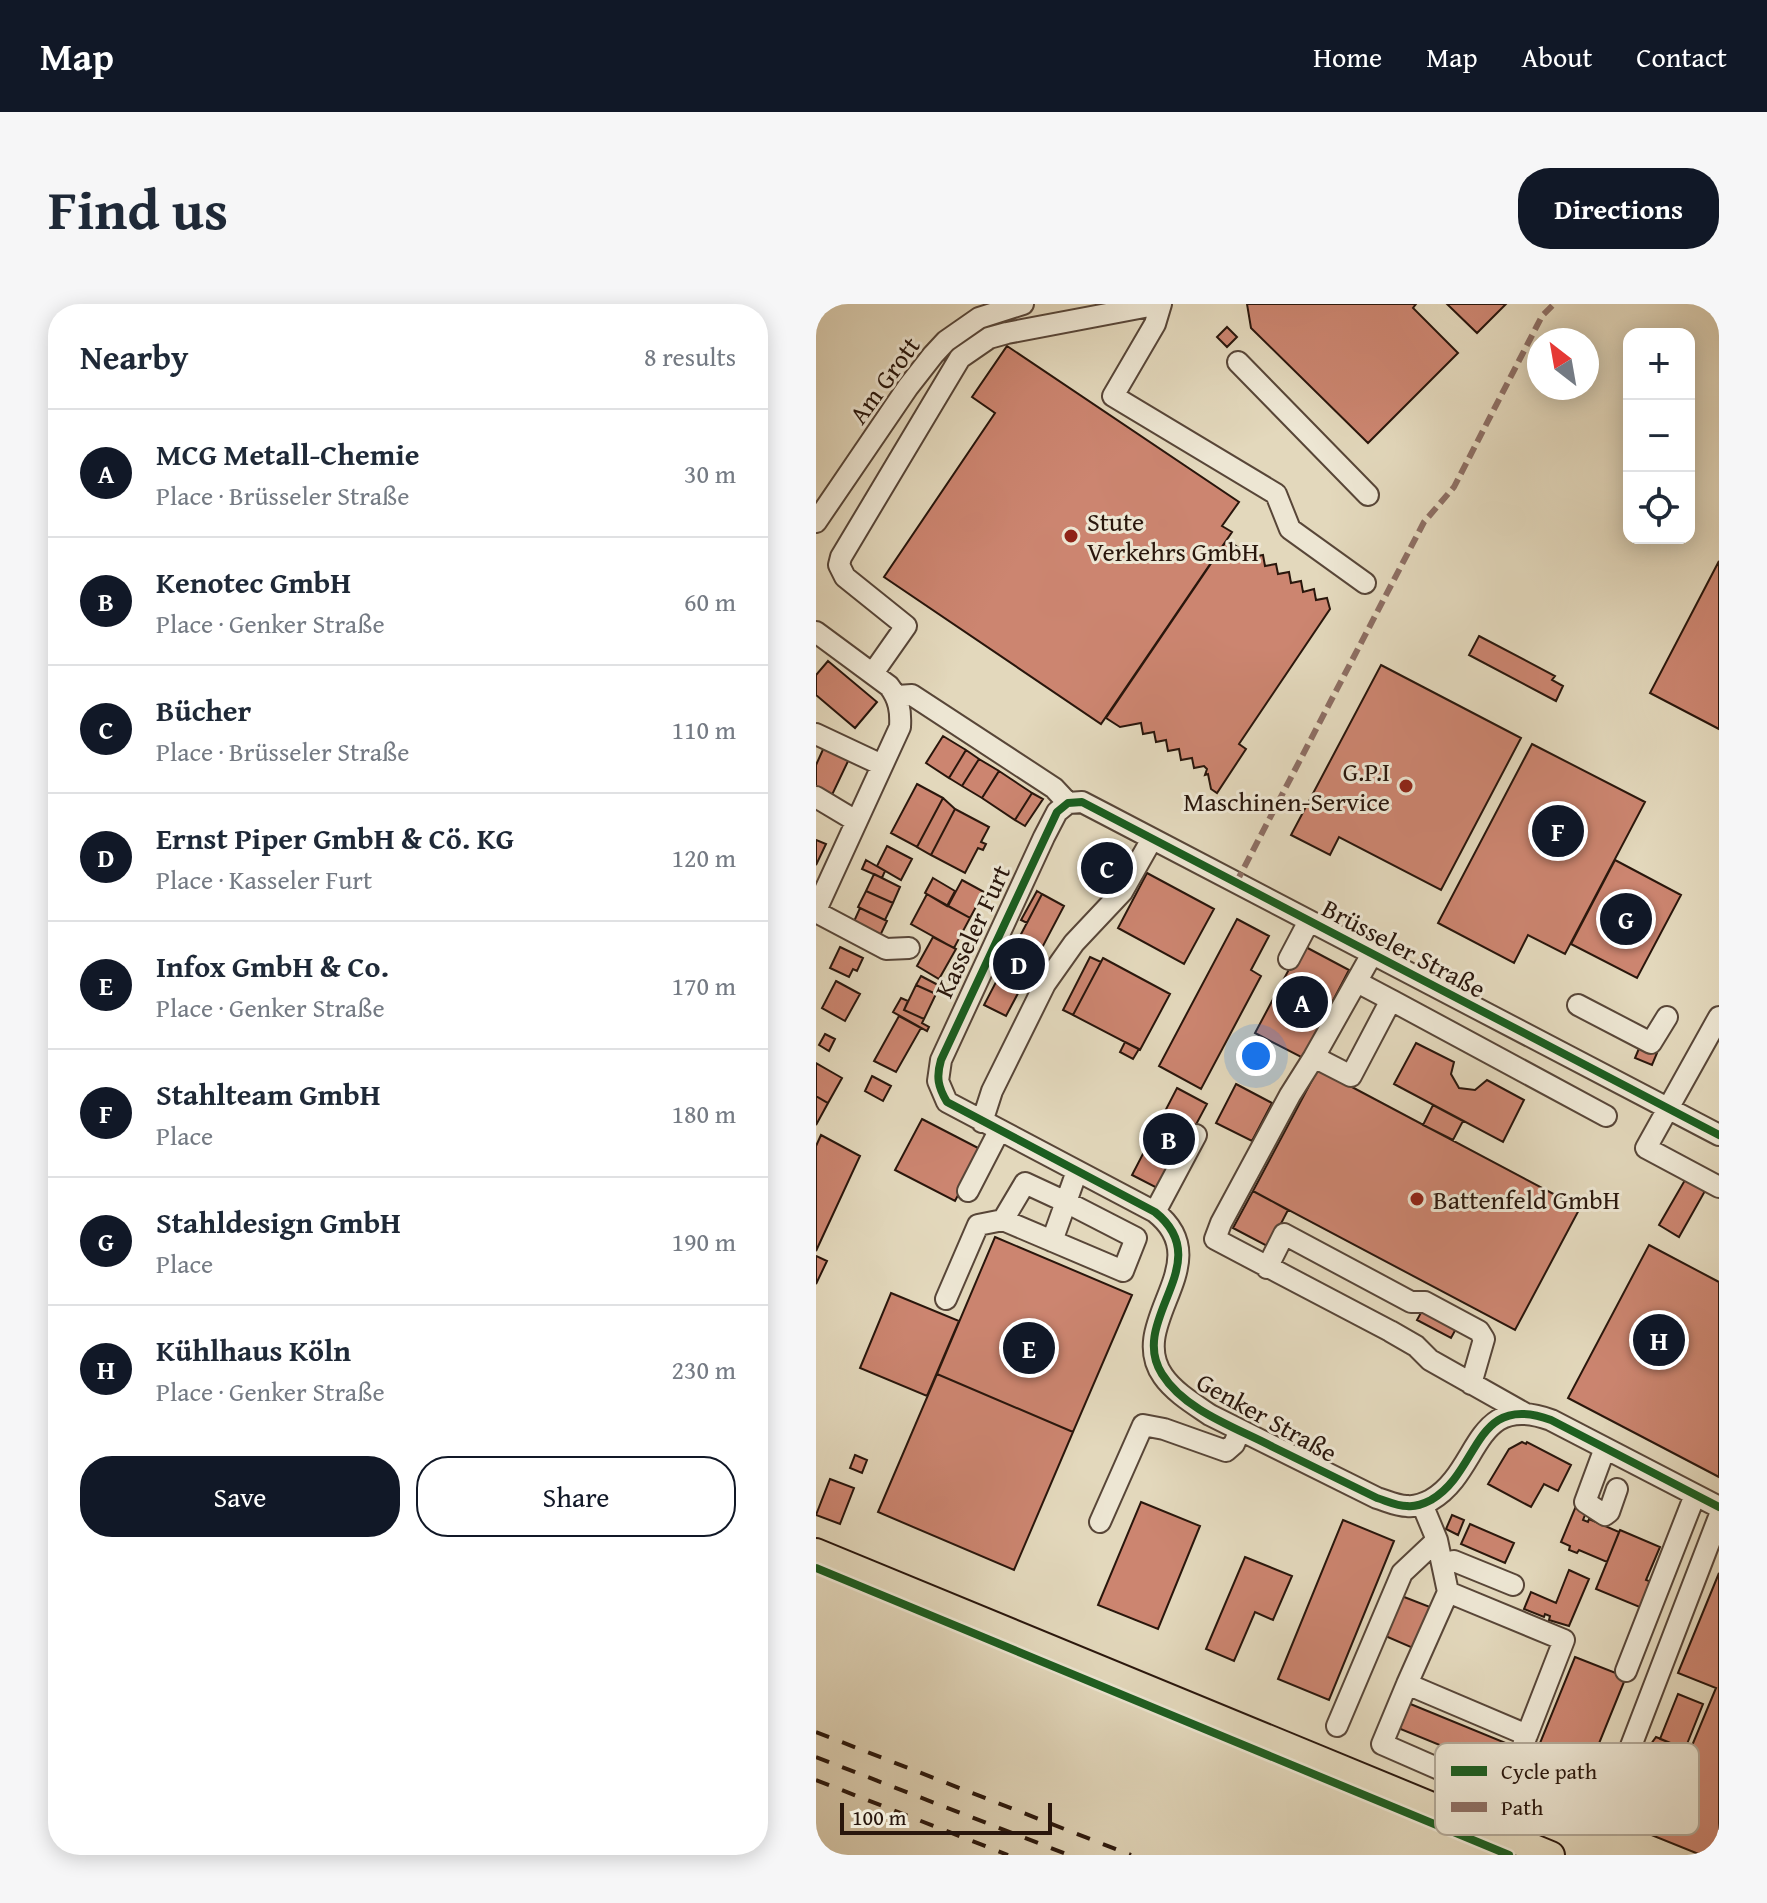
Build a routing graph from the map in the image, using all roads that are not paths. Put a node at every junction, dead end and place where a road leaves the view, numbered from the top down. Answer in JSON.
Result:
{"nodes":[{"id":1,"x":1023,"y":304,"type":"edge"},
{"id":2,"x":1161,"y":304,"type":"edge"},
{"id":3,"x":1238,"y":362,"type":"dead end"},
{"id":4,"x":1368,"y":495,"type":"dead end"},
{"id":5,"x":816,"y":522,"type":"edge"},
{"id":6,"x":1365,"y":583,"type":"dead end"},
{"id":7,"x":816,"y":632,"type":"edge"},
{"id":8,"x":873,"y":673,"type":"junction"},
{"id":9,"x":897,"y":696,"type":"junction"},
{"id":10,"x":816,"y":734,"type":"edge"},
{"id":11,"x":882,"y":765,"type":"junction"},
{"id":12,"x":816,"y":797,"type":"edge"},
{"id":13,"x":1068,"y":803,"type":"junction"},
{"id":14,"x":856,"y":821,"type":"junction"},
{"id":15,"x":1152,"y":839,"type":"junction"},
{"id":16,"x":816,"y":911,"type":"edge"},
{"id":17,"x":1309,"y":921,"type":"junction"},
{"id":18,"x":909,"y":948,"type":"dead end"},
{"id":19,"x":1372,"y":954,"type":"junction"},
{"id":20,"x":1289,"y":959,"type":"dead end"},
{"id":21,"x":1357,"y":982,"type":"junction"},
{"id":22,"x":1391,"y":1000,"type":"junction"},
{"id":23,"x":1578,"y":1005,"type":"dead end"},
{"id":24,"x":1667,"y":1017,"type":"dead end"},
{"id":25,"x":1719,"y":1017,"type":"edge"},
{"id":26,"x":1505,"y":1024,"type":"junction"},
{"id":27,"x":1491,"y":1054,"type":"junction"},
{"id":28,"x":1314,"y":1057,"type":"junction"},
{"id":29,"x":939,"y":1087,"type":"joint"},
{"id":30,"x":1667,"y":1108,"type":"junction"},
{"id":31,"x":1606,"y":1116,"type":"dead end"},
{"id":32,"x":991,"y":1126,"type":"junction"},
{"id":33,"x":1196,"y":1135,"type":"dead end"},
{"id":34,"x":1719,"y":1135,"type":"edge"},
{"id":35,"x":1077,"y":1171,"type":"junction"},
{"id":36,"x":1719,"y":1187,"type":"edge"},
{"id":37,"x":968,"y":1191,"type":"dead end"},
{"id":38,"x":1066,"y":1202,"type":"junction"},
{"id":39,"x":1155,"y":1212,"type":"junction"},
{"id":40,"x":1003,"y":1220,"type":"junction"},
{"id":41,"x":1052,"y":1241,"type":"junction"},
{"id":42,"x":1267,"y":1268,"type":"junction"},
{"id":43,"x":1379,"y":1285,"type":"junction"},
{"id":44,"x":946,"y":1299,"type":"dead end"},
{"id":45,"x":1362,"y":1317,"type":"junction"},
{"id":46,"x":1471,"y":1384,"type":"junction"},
{"id":47,"x":1524,"y":1413,"type":"junction"},
{"id":48,"x":1240,"y":1430,"type":"junction"},
{"id":49,"x":1605,"y":1448,"type":"junction"},
{"id":50,"x":1617,"y":1489,"type":"dead end"},
{"id":51,"x":1695,"y":1495,"type":"junction"},
{"id":52,"x":1422,"y":1504,"type":"junction"},
{"id":53,"x":1719,"y":1507,"type":"edge"},
{"id":54,"x":1719,"y":1517,"type":"edge"},
{"id":55,"x":1100,"y":1522,"type":"dead end"},
{"id":56,"x":1437,"y":1540,"type":"junction"},
{"id":57,"x":816,"y":1552,"type":"edge"},
{"id":58,"x":1443,"y":1564,"type":"junction"},
{"id":59,"x":1513,"y":1585,"type":"dead end"},
{"id":60,"x":1448,"y":1589,"type":"junction"},
{"id":61,"x":1626,"y":1671,"type":"dead end"},
{"id":62,"x":1407,"y":1684,"type":"junction"},
{"id":63,"x":1337,"y":1726,"type":"dead end"},
{"id":64,"x":1527,"y":1735,"type":"junction"},
{"id":65,"x":1524,"y":1743,"type":"edge"},
{"id":66,"x":1632,"y":1743,"type":"edge"},
{"id":67,"x":1435,"y":1767,"type":"edge"},
{"id":68,"x":1435,"y":1807,"type":"edge"},
{"id":69,"x":1502,"y":1835,"type":"edge"},
{"id":70,"x":1551,"y":1855,"type":"edge"}],
"edges":[{"from":1,"to":5,"type":"street","name":"Am Grott"},
{"from":2,"to":6,"type":"street"},
{"from":2,"to":8,"type":"street"},
{"from":3,"to":4,"type":"street"},
{"from":7,"to":8,"type":"street"},
{"from":8,"to":9,"type":"street"},
{"from":9,"to":11,"type":"street"},
{"from":9,"to":13,"type":"street"},
{"from":10,"to":11,"type":"street"},
{"from":11,"to":14,"type":"street"},
{"from":12,"to":14,"type":"street"},
{"from":13,"to":15,"type":"street","name":"Brüsseler Straße"},
{"from":13,"to":29,"type":"street","name":"Kasseler Furt"},
{"from":14,"to":16,"type":"street"},
{"from":15,"to":17,"type":"street","name":"Brüsseler Straße"},
{"from":15,"to":32,"type":"street"},
{"from":16,"to":18,"type":"street"},
{"from":17,"to":19,"type":"street","name":"Brüsseler Straße"},
{"from":17,"to":20,"type":"street"},
{"from":19,"to":21,"type":"street"},
{"from":19,"to":26,"type":"street","name":"Brüsseler Straße"},
{"from":21,"to":22,"type":"street"},
{"from":21,"to":28,"type":"street"},
{"from":22,"to":27,"type":"street"},
{"from":22,"to":28,"type":"street"},
{"from":23,"to":24,"type":"street"},
{"from":25,"to":30,"type":"street"},
{"from":26,"to":27,"type":"street"},
{"from":26,"to":30,"type":"street","name":"Brüsseler Straße"},
{"from":27,"to":31,"type":"street"},
{"from":28,"to":42,"type":"street"},
{"from":29,"to":32,"type":"street","name":"Genker Straße"},
{"from":30,"to":34,"type":"street","name":"Brüsseler Straße"},
{"from":30,"to":36,"type":"street"},
{"from":32,"to":35,"type":"street","name":"Genker Straße"},
{"from":32,"to":37,"type":"street"},
{"from":33,"to":39,"type":"street"},
{"from":35,"to":38,"type":"street"},
{"from":35,"to":39,"type":"street","name":"Genker Straße"},
{"from":38,"to":40,"type":"street"},
{"from":38,"to":41,"type":"street"},
{"from":38,"to":41,"type":"street"},
{"from":39,"to":48,"type":"street","name":"Genker Straße"},
{"from":40,"to":41,"type":"street"},
{"from":40,"to":44,"type":"street"},
{"from":42,"to":43,"type":"street"},
{"from":42,"to":45,"type":"street"},
{"from":43,"to":45,"type":"street"},
{"from":43,"to":46,"type":"street"},
{"from":45,"to":46,"type":"street"},
{"from":46,"to":47,"type":"street"},
{"from":47,"to":49,"type":"street"},
{"from":47,"to":52,"type":"street"},
{"from":48,"to":52,"type":"street","name":"Genker Straße"},
{"from":48,"to":55,"type":"street"},
{"from":49,"to":50,"type":"street"},
{"from":49,"to":51,"type":"street"},
{"from":51,"to":53,"type":"street"},
{"from":51,"to":61,"type":"street"},
{"from":52,"to":56,"type":"street"},
{"from":54,"to":66,"type":"street"},
{"from":56,"to":58,"type":"street"},
{"from":56,"to":63,"type":"street"},
{"from":57,"to":68,"type":"main road"},
{"from":58,"to":59,"type":"street"},
{"from":58,"to":60,"type":"street"},
{"from":60,"to":62,"type":"street"},
{"from":60,"to":64,"type":"street"},
{"from":62,"to":64,"type":"street"},
{"from":62,"to":67,"type":"street"},
{"from":64,"to":65,"type":"street"},
{"from":69,"to":70,"type":"main road"}]}
